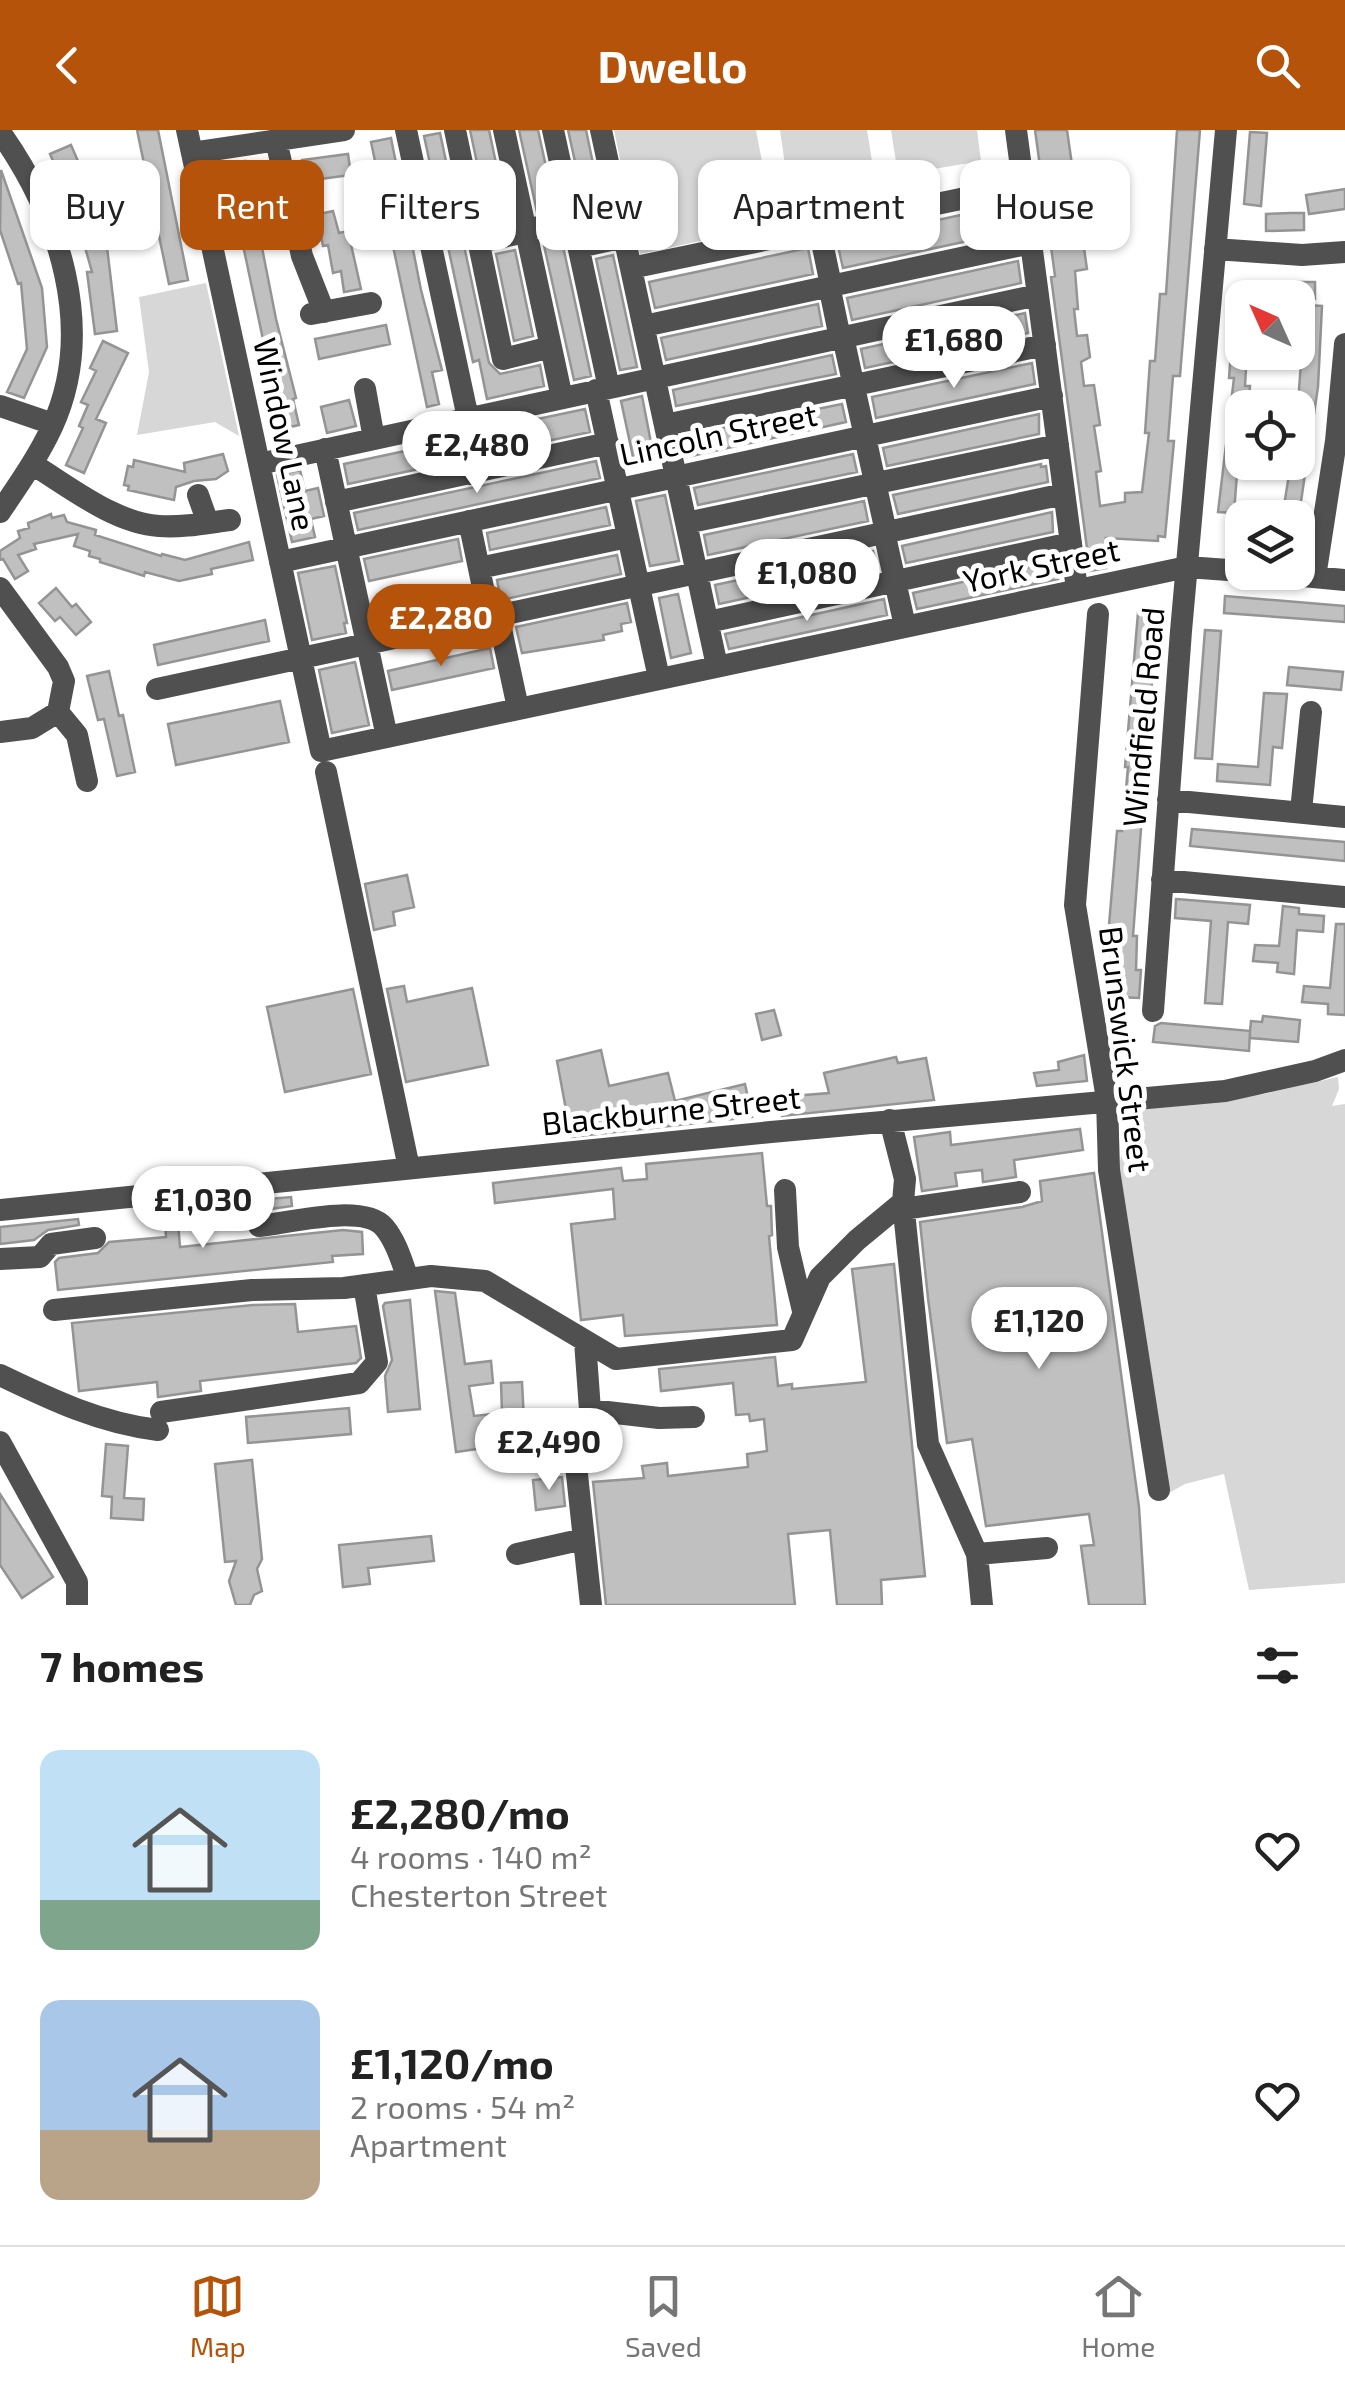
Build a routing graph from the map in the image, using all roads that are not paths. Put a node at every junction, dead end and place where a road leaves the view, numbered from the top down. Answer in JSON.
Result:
{"nodes":[{"id":1,"x":344,"y":130,"type":"edge"},
{"id":2,"x":406,"y":130,"type":"edge"},
{"id":3,"x":454,"y":130,"type":"edge"},
{"id":4,"x":504,"y":130,"type":"edge"},
{"id":5,"x":553,"y":130,"type":"edge"},
{"id":6,"x":602,"y":130,"type":"edge"},
{"id":7,"x":1016,"y":130,"type":"edge"},
{"id":8,"x":1226,"y":130,"type":"edge"},
{"id":9,"x":0,"y":132,"type":"edge"},
{"id":10,"x":312,"y":132,"type":"edge"},
{"id":11,"x":276,"y":140,"type":"junction"},
{"id":12,"x":190,"y":142,"type":"edge"},
{"id":13,"x":460,"y":160,"type":"edge"},
{"id":14,"x":559,"y":160,"type":"edge"},
{"id":15,"x":608,"y":160,"type":"edge"},
{"id":16,"x":1020,"y":160,"type":"edge"},
{"id":17,"x":536,"y":228,"type":"edge"},
{"id":18,"x":526,"y":231,"type":"junction"},
{"id":19,"x":516,"y":233,"type":"edge"},
{"id":20,"x":1215,"y":249,"type":"junction"},
{"id":21,"x":480,"y":250,"type":"edge"},
{"id":22,"x":580,"y":250,"type":"edge"},
{"id":23,"x":628,"y":250,"type":"edge"},
{"id":24,"x":716,"y":250,"type":"edge"},
{"id":25,"x":823,"y":250,"type":"edge"},
{"id":26,"x":994,"y":250,"type":"edge"},
{"id":27,"x":1032,"y":250,"type":"edge"},
{"id":28,"x":1345,"y":252,"type":"edge"},
{"id":29,"x":631,"y":268,"type":"junction"},
{"id":30,"x":830,"y":285,"type":"junction"},
{"id":31,"x":1038,"y":295,"type":"junction"},
{"id":32,"x":371,"y":303,"type":"dead end"},
{"id":33,"x":644,"y":326,"type":"junction"},
{"id":34,"x":842,"y":338,"type":"junction"},
{"id":35,"x":1345,"y":344,"type":"edge"},
{"id":36,"x":1044,"y":345,"type":"junction"},
{"id":37,"x":551,"y":347,"type":"junction"},
{"id":38,"x":655,"y":378,"type":"junction"},
{"id":39,"x":1344,"y":383,"type":"edge"},
{"id":40,"x":854,"y":386,"type":"junction"},
{"id":41,"x":602,"y":389,"type":"junction"},
{"id":42,"x":365,"y":390,"type":"dead end"},
{"id":43,"x":1052,"y":396,"type":"junction"},
{"id":44,"x":562,"y":398,"type":"junction"},
{"id":45,"x":0,"y":406,"type":"edge"},
{"id":46,"x":463,"y":419,"type":"junction"},
{"id":47,"x":53,"y":424,"type":"junction"},
{"id":48,"x":666,"y":425,"type":"junction"},
{"id":49,"x":864,"y":435,"type":"junction"},
{"id":50,"x":374,"y":439,"type":"junction"},
{"id":51,"x":1341,"y":442,"type":"edge"},
{"id":52,"x":608,"y":443,"type":"junction"},
{"id":53,"x":1058,"y":445,"type":"junction"},
{"id":54,"x":325,"y":449,"type":"junction"},
{"id":55,"x":32,"y":464,"type":"junction"},
{"id":56,"x":259,"y":464,"type":"junction"},
{"id":57,"x":468,"y":474,"type":"junction"},
{"id":58,"x":676,"y":476,"type":"junction"},
{"id":59,"x":875,"y":484,"type":"junction"},
{"id":60,"x":618,"y":488,"type":"junction"},
{"id":61,"x":1064,"y":494,"type":"junction"},
{"id":62,"x":198,"y":495,"type":"dead end"},
{"id":63,"x":336,"y":502,"type":"junction"},
{"id":64,"x":0,"y":512,"type":"edge"},
{"id":65,"x":473,"y":520,"type":"junction"},
{"id":66,"x":686,"y":523,"type":"junction"},
{"id":67,"x":885,"y":532,"type":"junction"},
{"id":68,"x":628,"y":536,"type":"junction"},
{"id":69,"x":1071,"y":543,"type":"junction"},
{"id":70,"x":347,"y":547,"type":"junction"},
{"id":71,"x":280,"y":562,"type":"junction"},
{"id":72,"x":1187,"y":567,"type":"junction"},
{"id":73,"x":479,"y":568,"type":"junction"},
{"id":74,"x":1225,"y":570,"type":"edge"},
{"id":75,"x":697,"y":572,"type":"junction"},
{"id":76,"x":1315,"y":577,"type":"joint"},
{"id":77,"x":1345,"y":580,"type":"edge"},
{"id":78,"x":895,"y":581,"type":"junction"},
{"id":79,"x":639,"y":584,"type":"junction"},
{"id":80,"x":0,"y":588,"type":"edge"},
{"id":81,"x":1077,"y":589,"type":"junction"},
{"id":82,"x":1098,"y":614,"type":"dead end"},
{"id":83,"x":493,"y":615,"type":"junction"},
{"id":84,"x":708,"y":622,"type":"junction"},
{"id":85,"x":905,"y":626,"type":"junction"},
{"id":86,"x":367,"y":642,"type":"junction"},
{"id":87,"x":302,"y":656,"type":"junction"},
{"id":88,"x":718,"y":666,"type":"junction"},
{"id":89,"x":659,"y":678,"type":"junction"},
{"id":90,"x":157,"y":689,"type":"dead end"},
{"id":91,"x":518,"y":708,"type":"junction"},
{"id":92,"x":58,"y":712,"type":"junction"},
{"id":93,"x":1311,"y":712,"type":"dead end"},
{"id":94,"x":0,"y":732,"type":"edge"},
{"id":95,"x":387,"y":737,"type":"junction"},
{"id":96,"x":323,"y":762,"type":"junction"},
{"id":97,"x":87,"y":781,"type":"dead end"},
{"id":98,"x":1168,"y":800,"type":"junction"},
{"id":99,"x":1301,"y":811,"type":"junction"},
{"id":100,"x":1345,"y":816,"type":"edge"},
{"id":101,"x":1162,"y":880,"type":"junction"},
{"id":102,"x":1345,"y":897,"type":"edge"},
{"id":103,"x":1154,"y":1011,"type":"dead end"},
{"id":104,"x":1345,"y":1060,"type":"edge"},
{"id":105,"x":1107,"y":1099,"type":"junction"},
{"id":106,"x":890,"y":1120,"type":"junction"},
{"id":107,"x":409,"y":1168,"type":"junction"},
{"id":108,"x":784,"y":1190,"type":"dead end"},
{"id":109,"x":1020,"y":1192,"type":"dead end"},
{"id":110,"x":903,"y":1205,"type":"junction"},
{"id":111,"x":0,"y":1210,"type":"edge"},
{"id":112,"x":259,"y":1226,"type":"dead end"},
{"id":113,"x":95,"y":1238,"type":"dead end"},
{"id":114,"x":0,"y":1259,"type":"edge"},
{"id":115,"x":408,"y":1279,"type":"junction"},
{"id":116,"x":364,"y":1284,"type":"junction"},
{"id":117,"x":54,"y":1310,"type":"dead end"},
{"id":118,"x":804,"y":1311,"type":"junction"},
{"id":119,"x":585,"y":1340,"type":"junction"},
{"id":120,"x":0,"y":1375,"type":"edge"},
{"id":121,"x":590,"y":1410,"type":"junction"},
{"id":122,"x":694,"y":1418,"type":"dead end"},
{"id":123,"x":572,"y":1428,"type":"junction"},
{"id":124,"x":0,"y":1442,"type":"edge"},
{"id":125,"x":504,"y":1448,"type":"dead end"},
{"id":126,"x":1159,"y":1490,"type":"dead end"},
{"id":127,"x":584,"y":1539,"type":"junction"},
{"id":128,"x":1048,"y":1548,"type":"dead end"},
{"id":129,"x":516,"y":1554,"type":"dead end"},
{"id":130,"x":977,"y":1554,"type":"junction"},
{"id":131,"x":77,"y":1605,"type":"edge"},
{"id":132,"x":591,"y":1605,"type":"edge"},
{"id":133,"x":982,"y":1605,"type":"edge"}],
"edges":[{"from":1,"to":10,"type":"street"},
{"from":2,"to":46,"type":"street"},
{"from":3,"to":13,"type":"street"},
{"from":4,"to":18,"type":"street"},
{"from":5,"to":14,"type":"street"},
{"from":6,"to":15,"type":"street"},
{"from":7,"to":16,"type":"street"},
{"from":8,"to":20,"type":"street","name":"Windfield Road"},
{"from":9,"to":47,"type":"street"},
{"from":10,"to":11,"type":"street"},
{"from":11,"to":12,"type":"street"},
{"from":11,"to":32,"type":"street"},
{"from":12,"to":56,"type":"street","name":"Window Lane"},
{"from":17,"to":18,"type":"street"},
{"from":18,"to":19,"type":"street"},
{"from":18,"to":37,"type":"street"},
{"from":20,"to":28,"type":"street"},
{"from":20,"to":72,"type":"street","name":"Windfield Road"},
{"from":21,"to":37,"type":"street"},
{"from":22,"to":41,"type":"street"},
{"from":23,"to":29,"type":"street"},
{"from":24,"to":29,"type":"street"},
{"from":25,"to":30,"type":"street"},
{"from":26,"to":30,"type":"street"},
{"from":27,"to":31,"type":"street"},
{"from":29,"to":33,"type":"street"},
{"from":30,"to":33,"type":"street"},
{"from":30,"to":34,"type":"street"},
{"from":31,"to":34,"type":"street"},
{"from":31,"to":36,"type":"street"},
{"from":33,"to":38,"type":"street"},
{"from":34,"to":38,"type":"street"},
{"from":34,"to":40,"type":"street"},
{"from":35,"to":39,"type":"street"},
{"from":36,"to":40,"type":"street"},
{"from":36,"to":43,"type":"street"},
{"from":37,"to":44,"type":"street"},
{"from":38,"to":41,"type":"street"},
{"from":38,"to":48,"type":"street"},
{"from":39,"to":51,"type":"street"},
{"from":40,"to":48,"type":"street"},
{"from":40,"to":49,"type":"street"},
{"from":41,"to":44,"type":"street"},
{"from":41,"to":52,"type":"street"},
{"from":42,"to":50,"type":"street"},
{"from":43,"to":49,"type":"street","name":"Lincoln Street"},
{"from":43,"to":53,"type":"street"},
{"from":44,"to":46,"type":"street"},
{"from":45,"to":47,"type":"street"},
{"from":46,"to":50,"type":"street"},
{"from":46,"to":57,"type":"street"},
{"from":47,"to":55,"type":"street"},
{"from":48,"to":58,"type":"street"},
{"from":49,"to":58,"type":"street","name":"Lincoln Street"},
{"from":49,"to":59,"type":"street"},
{"from":50,"to":54,"type":"street"},
{"from":51,"to":76,"type":"street"},
{"from":52,"to":57,"type":"street"},
{"from":52,"to":60,"type":"street"},
{"from":53,"to":59,"type":"street"},
{"from":53,"to":61,"type":"street"},
{"from":54,"to":56,"type":"street"},
{"from":54,"to":63,"type":"street"},
{"from":55,"to":62,"type":"street"},
{"from":55,"to":64,"type":"street"},
{"from":56,"to":71,"type":"street","name":"Window Lane"},
{"from":57,"to":63,"type":"street"},
{"from":57,"to":65,"type":"street"},
{"from":58,"to":60,"type":"street","name":"Lincoln Street"},
{"from":58,"to":66,"type":"street"},
{"from":59,"to":66,"type":"street"},
{"from":59,"to":67,"type":"street"},
{"from":60,"to":65,"type":"street","name":"Lincoln Street"},
{"from":60,"to":68,"type":"street"},
{"from":61,"to":67,"type":"street"},
{"from":61,"to":69,"type":"street"},
{"from":63,"to":70,"type":"street"},
{"from":65,"to":70,"type":"street","name":"Lincoln Street"},
{"from":65,"to":73,"type":"street"},
{"from":66,"to":75,"type":"street"},
{"from":67,"to":75,"type":"street"},
{"from":67,"to":78,"type":"street"},
{"from":68,"to":73,"type":"street"},
{"from":68,"to":79,"type":"street"},
{"from":69,"to":78,"type":"street"},
{"from":69,"to":81,"type":"street"},
{"from":70,"to":71,"type":"street","name":"Lincoln Street"},
{"from":70,"to":86,"type":"street"},
{"from":71,"to":87,"type":"street","name":"Window Lane"},
{"from":72,"to":74,"type":"street","name":"York Street"},
{"from":72,"to":81,"type":"street","name":"York Street"},
{"from":72,"to":98,"type":"street","name":"Windfield Road"},
{"from":73,"to":83,"type":"street"},
{"from":75,"to":79,"type":"street"},
{"from":75,"to":84,"type":"street"},
{"from":76,"to":77,"type":"street"},
{"from":78,"to":84,"type":"street"},
{"from":78,"to":85,"type":"street"},
{"from":79,"to":83,"type":"street"},
{"from":79,"to":89,"type":"street"},
{"from":80,"to":92,"type":"street"},
{"from":81,"to":85,"type":"street","name":"York Street"},
{"from":82,"to":105,"type":"street","name":"Brunswick Street"},
{"from":83,"to":86,"type":"street"},
{"from":83,"to":91,"type":"street"},
{"from":84,"to":88,"type":"street"},
{"from":85,"to":88,"type":"street","name":"York Street"},
{"from":86,"to":87,"type":"street"},
{"from":86,"to":95,"type":"street"},
{"from":87,"to":90,"type":"street"},
{"from":87,"to":96,"type":"street","name":"Window Lane"},
{"from":88,"to":89,"type":"street","name":"York Street"},
{"from":89,"to":91,"type":"street","name":"York Street"},
{"from":91,"to":95,"type":"street","name":"York Street"},
{"from":92,"to":94,"type":"street"},
{"from":92,"to":97,"type":"street"},
{"from":93,"to":99,"type":"street"},
{"from":95,"to":96,"type":"street","name":"York Street"},
{"from":96,"to":107,"type":"street","name":"Window Lane"},
{"from":98,"to":99,"type":"street"},
{"from":98,"to":101,"type":"street","name":"Windfield Road"},
{"from":99,"to":100,"type":"street"},
{"from":101,"to":102,"type":"street"},
{"from":101,"to":103,"type":"street","name":"Windfield Road"},
{"from":104,"to":105,"type":"street","name":"Blackburne Street"},
{"from":105,"to":106,"type":"street","name":"Blackburne Street"},
{"from":105,"to":126,"type":"street","name":"Brunswick Street"},
{"from":106,"to":107,"type":"street","name":"Blackburne Street"},
{"from":106,"to":110,"type":"street"},
{"from":107,"to":111,"type":"street","name":"Blackburne Street"},
{"from":108,"to":118,"type":"street"},
{"from":109,"to":110,"type":"street"},
{"from":110,"to":118,"type":"street"},
{"from":110,"to":130,"type":"street"},
{"from":112,"to":115,"type":"street"},
{"from":113,"to":114,"type":"street"},
{"from":115,"to":116,"type":"street"},
{"from":115,"to":119,"type":"street"},
{"from":116,"to":117,"type":"street"},
{"from":116,"to":120,"type":"street"},
{"from":118,"to":119,"type":"street"},
{"from":119,"to":121,"type":"street"},
{"from":121,"to":122,"type":"street"},
{"from":121,"to":123,"type":"street"},
{"from":123,"to":125,"type":"street"},
{"from":123,"to":127,"type":"street"},
{"from":124,"to":131,"type":"street"},
{"from":127,"to":129,"type":"street"},
{"from":127,"to":132,"type":"street"},
{"from":128,"to":130,"type":"street"},
{"from":130,"to":133,"type":"street"}]}
